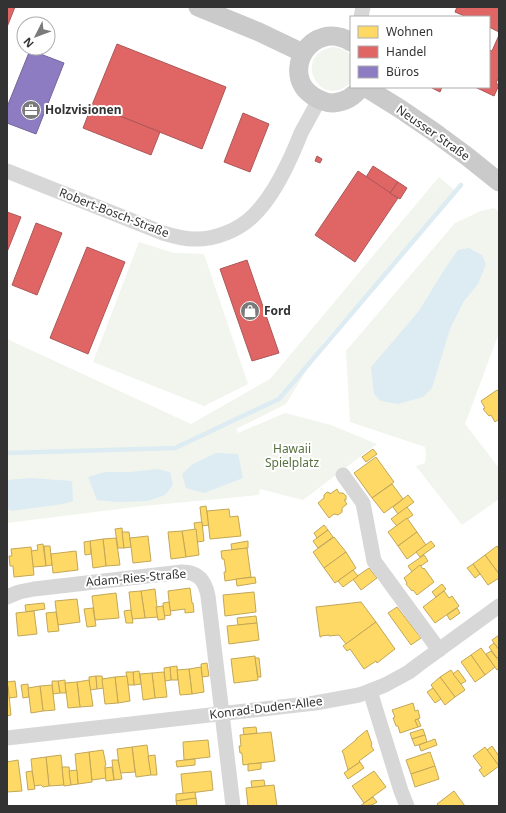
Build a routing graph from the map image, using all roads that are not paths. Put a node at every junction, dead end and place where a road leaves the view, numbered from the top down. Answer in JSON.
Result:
{"nodes":[{"id":1,"x":198,"y":7,"type":"edge"},
{"id":2,"x":350,"y":40,"type":"edge"},
{"id":3,"x":303,"y":53,"type":"junction"},
{"id":4,"x":360,"y":88,"type":"edge"},
{"id":5,"x":367,"y":88,"type":"edge"},
{"id":6,"x":318,"y":100,"type":"junction"},
{"id":7,"x":7,"y":171,"type":"edge"},
{"id":8,"x":499,"y":182,"type":"edge"},
{"id":9,"x":342,"y":475,"type":"dead end"},
{"id":10,"x":7,"y":597,"type":"edge"},
{"id":11,"x":499,"y":606,"type":"edge"},
{"id":12,"x":439,"y":650,"type":"junction"},
{"id":13,"x":370,"y":692,"type":"junction"},
{"id":14,"x":222,"y":713,"type":"junction"},
{"id":15,"x":7,"y":738,"type":"edge"},
{"id":16,"x":233,"y":806,"type":"edge"},
{"id":17,"x":407,"y":806,"type":"edge"}],
"edges":[{"from":1,"to":3,"type":"main road"},
{"from":2,"to":3,"type":"main road"},
{"from":3,"to":6,"type":"main road"},
{"from":4,"to":6,"type":"main road"},
{"from":5,"to":8,"type":"main road","name":"Neusser Straße"},
{"from":6,"to":7,"type":"street","name":"Robert-Bosch-Straße"},
{"from":9,"to":12,"type":"street"},
{"from":10,"to":14,"type":"street","name":"Adam-Ries-Straße"},
{"from":11,"to":12,"type":"street","name":"Konrad-Duden-Allee"},
{"from":12,"to":13,"type":"street","name":"Konrad-Duden-Allee"},
{"from":13,"to":14,"type":"street","name":"Konrad-Duden-Allee"},
{"from":13,"to":17,"type":"street"},
{"from":14,"to":15,"type":"street","name":"Konrad-Duden-Allee"},
{"from":14,"to":16,"type":"street","name":"Adam-Ries-Straße"}]}
